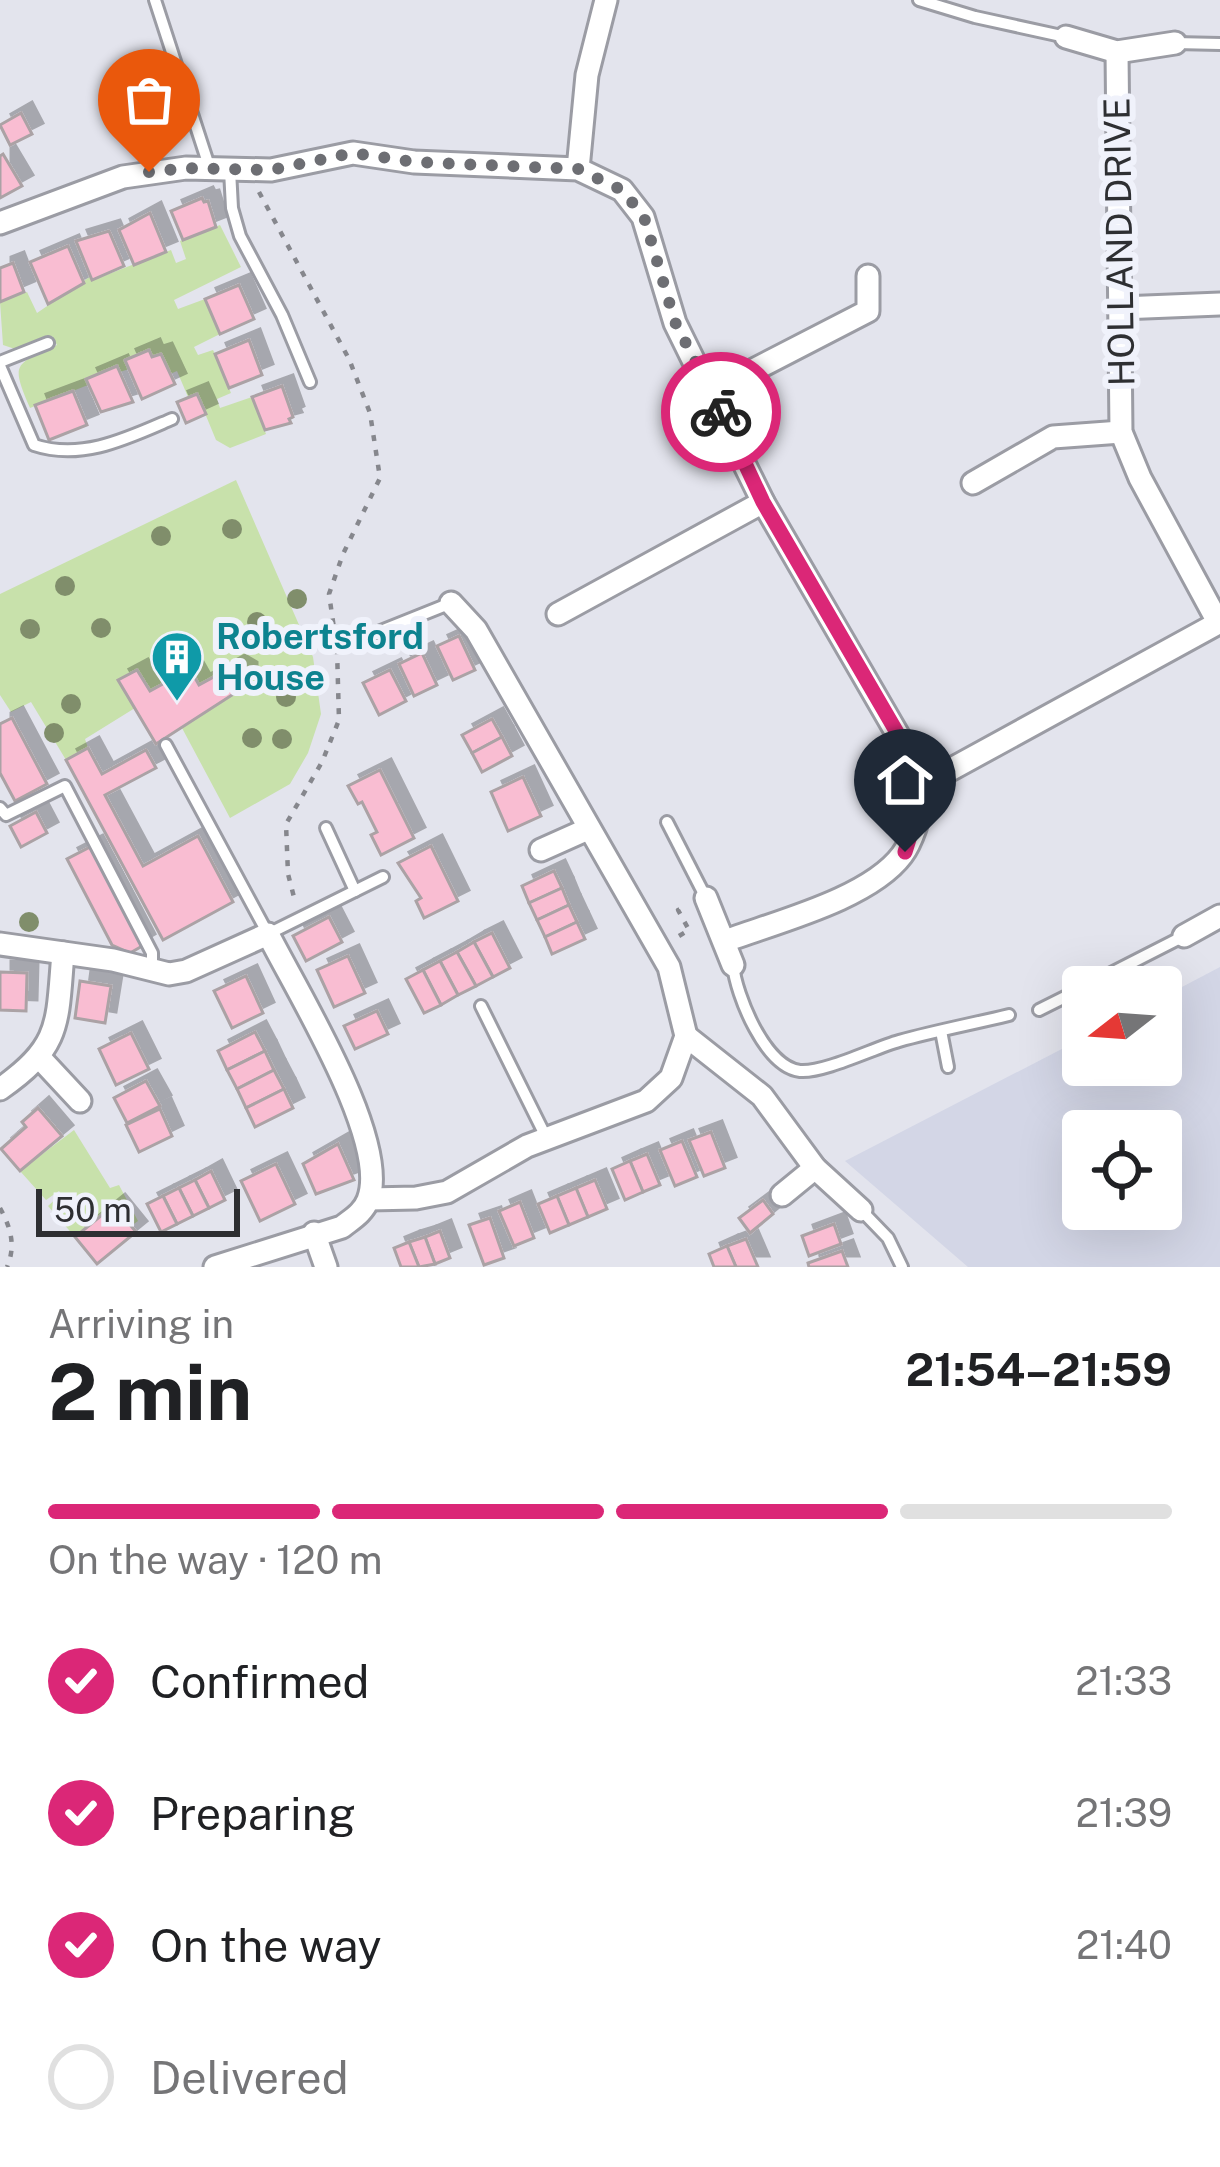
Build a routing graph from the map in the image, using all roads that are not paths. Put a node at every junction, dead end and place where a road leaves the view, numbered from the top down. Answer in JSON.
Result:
{"nodes":[{"id":1,"x":155,"y":0,"type":"edge"},
{"id":2,"x":606,"y":0,"type":"edge"},
{"id":3,"x":919,"y":0,"type":"edge"},
{"id":4,"x":1066,"y":37,"type":"joint"},
{"id":5,"x":1175,"y":43,"type":"joint"},
{"id":6,"x":1220,"y":44,"type":"edge"},
{"id":7,"x":1117,"y":52,"type":"junction"},
{"id":8,"x":578,"y":169,"type":"junction"},
{"id":9,"x":229,"y":170,"type":"junction"},
{"id":10,"x":0,"y":224,"type":"edge"},
{"id":11,"x":868,"y":276,"type":"dead end"},
{"id":12,"x":1220,"y":304,"type":"edge"},
{"id":13,"x":1121,"y":308,"type":"junction"},
{"id":14,"x":48,"y":343,"type":"dead end"},
{"id":15,"x":0,"y":364,"type":"edge"},
{"id":16,"x":310,"y":382,"type":"dead end"},
{"id":17,"x":711,"y":392,"type":"junction"},
{"id":18,"x":172,"y":419,"type":"dead end"},
{"id":19,"x":1121,"y":431,"type":"junction"},
{"id":20,"x":973,"y":483,"type":"dead end"},
{"id":21,"x":763,"y":502,"type":"junction"},
{"id":22,"x":451,"y":603,"type":"joint"},
{"id":23,"x":558,"y":614,"type":"dead end"},
{"id":24,"x":1219,"y":622,"type":"edge"},
{"id":25,"x":356,"y":641,"type":"dead end"},
{"id":26,"x":166,"y":745,"type":"dead end"},
{"id":27,"x":929,"y":775,"type":"junction"},
{"id":28,"x":0,"y":808,"type":"edge"},
{"id":29,"x":667,"y":822,"type":"dead end"},
{"id":30,"x":326,"y":828,"type":"dead end"},
{"id":31,"x":588,"y":829,"type":"junction"},
{"id":32,"x":541,"y":850,"type":"dead end"},
{"id":33,"x":383,"y":878,"type":"dead end"},
{"id":34,"x":356,"y":891,"type":"junction"},
{"id":35,"x":706,"y":898,"type":"joint"},
{"id":36,"x":1220,"y":916,"type":"edge"},
{"id":37,"x":268,"y":934,"type":"junction"},
{"id":38,"x":1184,"y":936,"type":"joint"},
{"id":39,"x":725,"y":941,"type":"junction"},
{"id":40,"x":0,"y":944,"type":"edge"},
{"id":41,"x":63,"y":953,"type":"junction"},
{"id":42,"x":733,"y":965,"type":"joint"},
{"id":43,"x":1125,"y":966,"type":"edge"},
{"id":44,"x":152,"y":973,"type":"junction"},
{"id":45,"x":1062,"y":998,"type":"edge"},
{"id":46,"x":481,"y":1006,"type":"dead end"},
{"id":47,"x":1039,"y":1010,"type":"dead end"},
{"id":48,"x":1009,"y":1015,"type":"dead end"},
{"id":49,"x":941,"y":1031,"type":"junction"},
{"id":50,"x":686,"y":1036,"type":"junction"},
{"id":51,"x":39,"y":1057,"type":"junction"},
{"id":52,"x":949,"y":1067,"type":"dead end"},
{"id":53,"x":0,"y":1088,"type":"edge"},
{"id":54,"x":80,"y":1101,"type":"dead end"},
{"id":55,"x":547,"y":1139,"type":"junction"},
{"id":56,"x":815,"y":1168,"type":"junction"},
{"id":57,"x":782,"y":1196,"type":"dead end"},
{"id":58,"x":369,"y":1198,"type":"junction"},
{"id":59,"x":861,"y":1210,"type":"joint"},
{"id":60,"x":314,"y":1233,"type":"junction"},
{"id":61,"x":215,"y":1267,"type":"edge"},
{"id":62,"x":326,"y":1267,"type":"edge"},
{"id":63,"x":902,"y":1267,"type":"edge"}],
"edges":[{"from":1,"to":9,"type":"lane"},
{"from":2,"to":8,"type":"street"},
{"from":3,"to":4,"type":"lane"},
{"from":4,"to":7,"type":"street"},
{"from":5,"to":6,"type":"lane"},
{"from":5,"to":7,"type":"street"},
{"from":7,"to":13,"type":"street","name":"HOLLAND DRIVE"},
{"from":8,"to":9,"type":"street"},
{"from":8,"to":17,"type":"street"},
{"from":9,"to":10,"type":"street"},
{"from":9,"to":16,"type":"lane"},
{"from":11,"to":17,"type":"street"},
{"from":12,"to":13,"type":"street"},
{"from":13,"to":19,"type":"street","name":"HOLLAND DRIVE"},
{"from":14,"to":15,"type":"lane"},
{"from":15,"to":18,"type":"lane"},
{"from":17,"to":21,"type":"street"},
{"from":19,"to":20,"type":"street","name":"HOLLAND DRIVE"},
{"from":19,"to":24,"type":"street","name":"HOLLAND DRIVE"},
{"from":21,"to":23,"type":"street"},
{"from":21,"to":27,"type":"street"},
{"from":22,"to":25,"type":"lane"},
{"from":22,"to":31,"type":"street"},
{"from":24,"to":27,"type":"street","name":"HOLLAND DRIVE"},
{"from":26,"to":37,"type":"lane"},
{"from":27,"to":39,"type":"street"},
{"from":28,"to":44,"type":"lane"},
{"from":29,"to":35,"type":"lane"},
{"from":30,"to":34,"type":"lane"},
{"from":31,"to":32,"type":"street"},
{"from":31,"to":50,"type":"street"},
{"from":33,"to":34,"type":"lane"},
{"from":34,"to":37,"type":"lane"},
{"from":35,"to":39,"type":"street"},
{"from":36,"to":38,"type":"street"},
{"from":37,"to":44,"type":"street"},
{"from":37,"to":58,"type":"street"},
{"from":38,"to":43,"type":"lane"},
{"from":39,"to":42,"type":"street"},
{"from":40,"to":41,"type":"street"},
{"from":41,"to":44,"type":"street"},
{"from":41,"to":51,"type":"street"},
{"from":42,"to":49,"type":"lane"},
{"from":45,"to":47,"type":"lane"},
{"from":46,"to":55,"type":"lane"},
{"from":48,"to":49,"type":"lane"},
{"from":49,"to":52,"type":"lane"},
{"from":50,"to":55,"type":"street"},
{"from":50,"to":56,"type":"street"},
{"from":51,"to":53,"type":"street"},
{"from":51,"to":54,"type":"street"},
{"from":55,"to":58,"type":"street"},
{"from":56,"to":57,"type":"street"},
{"from":56,"to":59,"type":"street"},
{"from":58,"to":60,"type":"street"},
{"from":59,"to":63,"type":"lane"},
{"from":60,"to":61,"type":"street"},
{"from":60,"to":62,"type":"street"}]}
